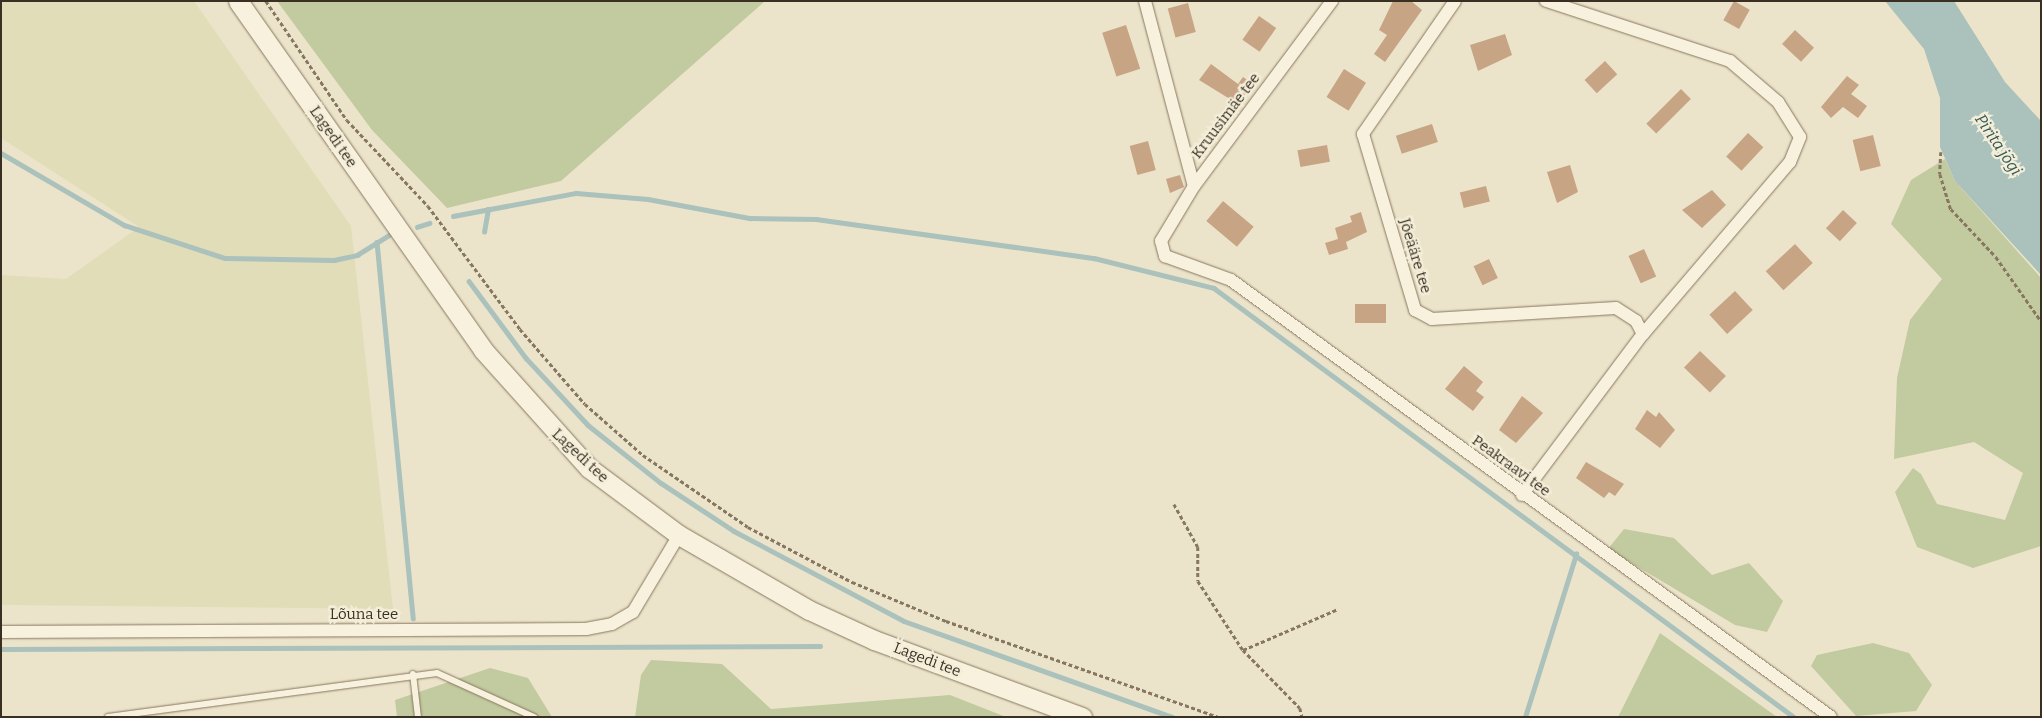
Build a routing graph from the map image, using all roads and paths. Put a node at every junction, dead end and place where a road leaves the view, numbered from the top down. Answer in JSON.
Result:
{"nodes":[{"id":1,"x":238,"y":1,"type":"edge"},
{"id":2,"x":266,"y":1,"type":"edge"},
{"id":3,"x":1145,"y":1,"type":"edge"},
{"id":4,"x":1332,"y":1,"type":"edge"},
{"id":5,"x":1455,"y":1,"type":"edge"},
{"id":6,"x":1546,"y":1,"type":"edge"},
{"id":7,"x":1941,"y":152,"type":"dead end"},
{"id":8,"x":1194,"y":186,"type":"junction"},
{"id":9,"x":1165,"y":256,"type":"joint"},
{"id":10,"x":2041,"y":321,"type":"edge"},
{"id":11,"x":1643,"y":334,"type":"junction"},
{"id":12,"x":1522,"y":495,"type":"junction"},
{"id":13,"x":1174,"y":504,"type":"dead end"},
{"id":14,"x":679,"y":535,"type":"junction"},
{"id":15,"x":1338,"y":609,"type":"dead end"},
{"id":16,"x":1,"y":632,"type":"edge"},
{"id":17,"x":1243,"y":650,"type":"junction"},
{"id":18,"x":413,"y":674,"type":"junction"},
{"id":19,"x":135,"y":715,"type":"edge"},
{"id":20,"x":108,"y":717,"type":"edge"},
{"id":21,"x":418,"y":717,"type":"edge"},
{"id":22,"x":534,"y":717,"type":"edge"},
{"id":23,"x":1082,"y":717,"type":"edge"},
{"id":24,"x":1218,"y":717,"type":"edge"},
{"id":25,"x":1302,"y":717,"type":"edge"},
{"id":26,"x":1831,"y":717,"type":"edge"}],
"edges":[{"from":1,"to":14,"type":"street","name":"Lagedi tee"},
{"from":2,"to":24,"type":"path"},
{"from":3,"to":8,"type":"street"},
{"from":4,"to":8,"type":"street","name":"Kruusimäe tee"},
{"from":5,"to":11,"type":"street","name":"Jõeääre tee"},
{"from":6,"to":11,"type":"street"},
{"from":7,"to":10,"type":"path"},
{"from":8,"to":9,"type":"street","name":"Kruusimäe tee"},
{"from":9,"to":12,"type":"street","name":"Peakraavi tee"},
{"from":11,"to":12,"type":"street"},
{"from":12,"to":26,"type":"street","name":"Peakraavi tee"},
{"from":13,"to":17,"type":"path"},
{"from":14,"to":16,"type":"street","name":"Lõuna tee"},
{"from":14,"to":23,"type":"street","name":"Lagedi tee"},
{"from":15,"to":17,"type":"path"},
{"from":17,"to":25,"type":"path"},
{"from":18,"to":19,"type":"lane"},
{"from":18,"to":21,"type":"lane"},
{"from":18,"to":22,"type":"lane"},
{"from":19,"to":20,"type":"lane"}]}
